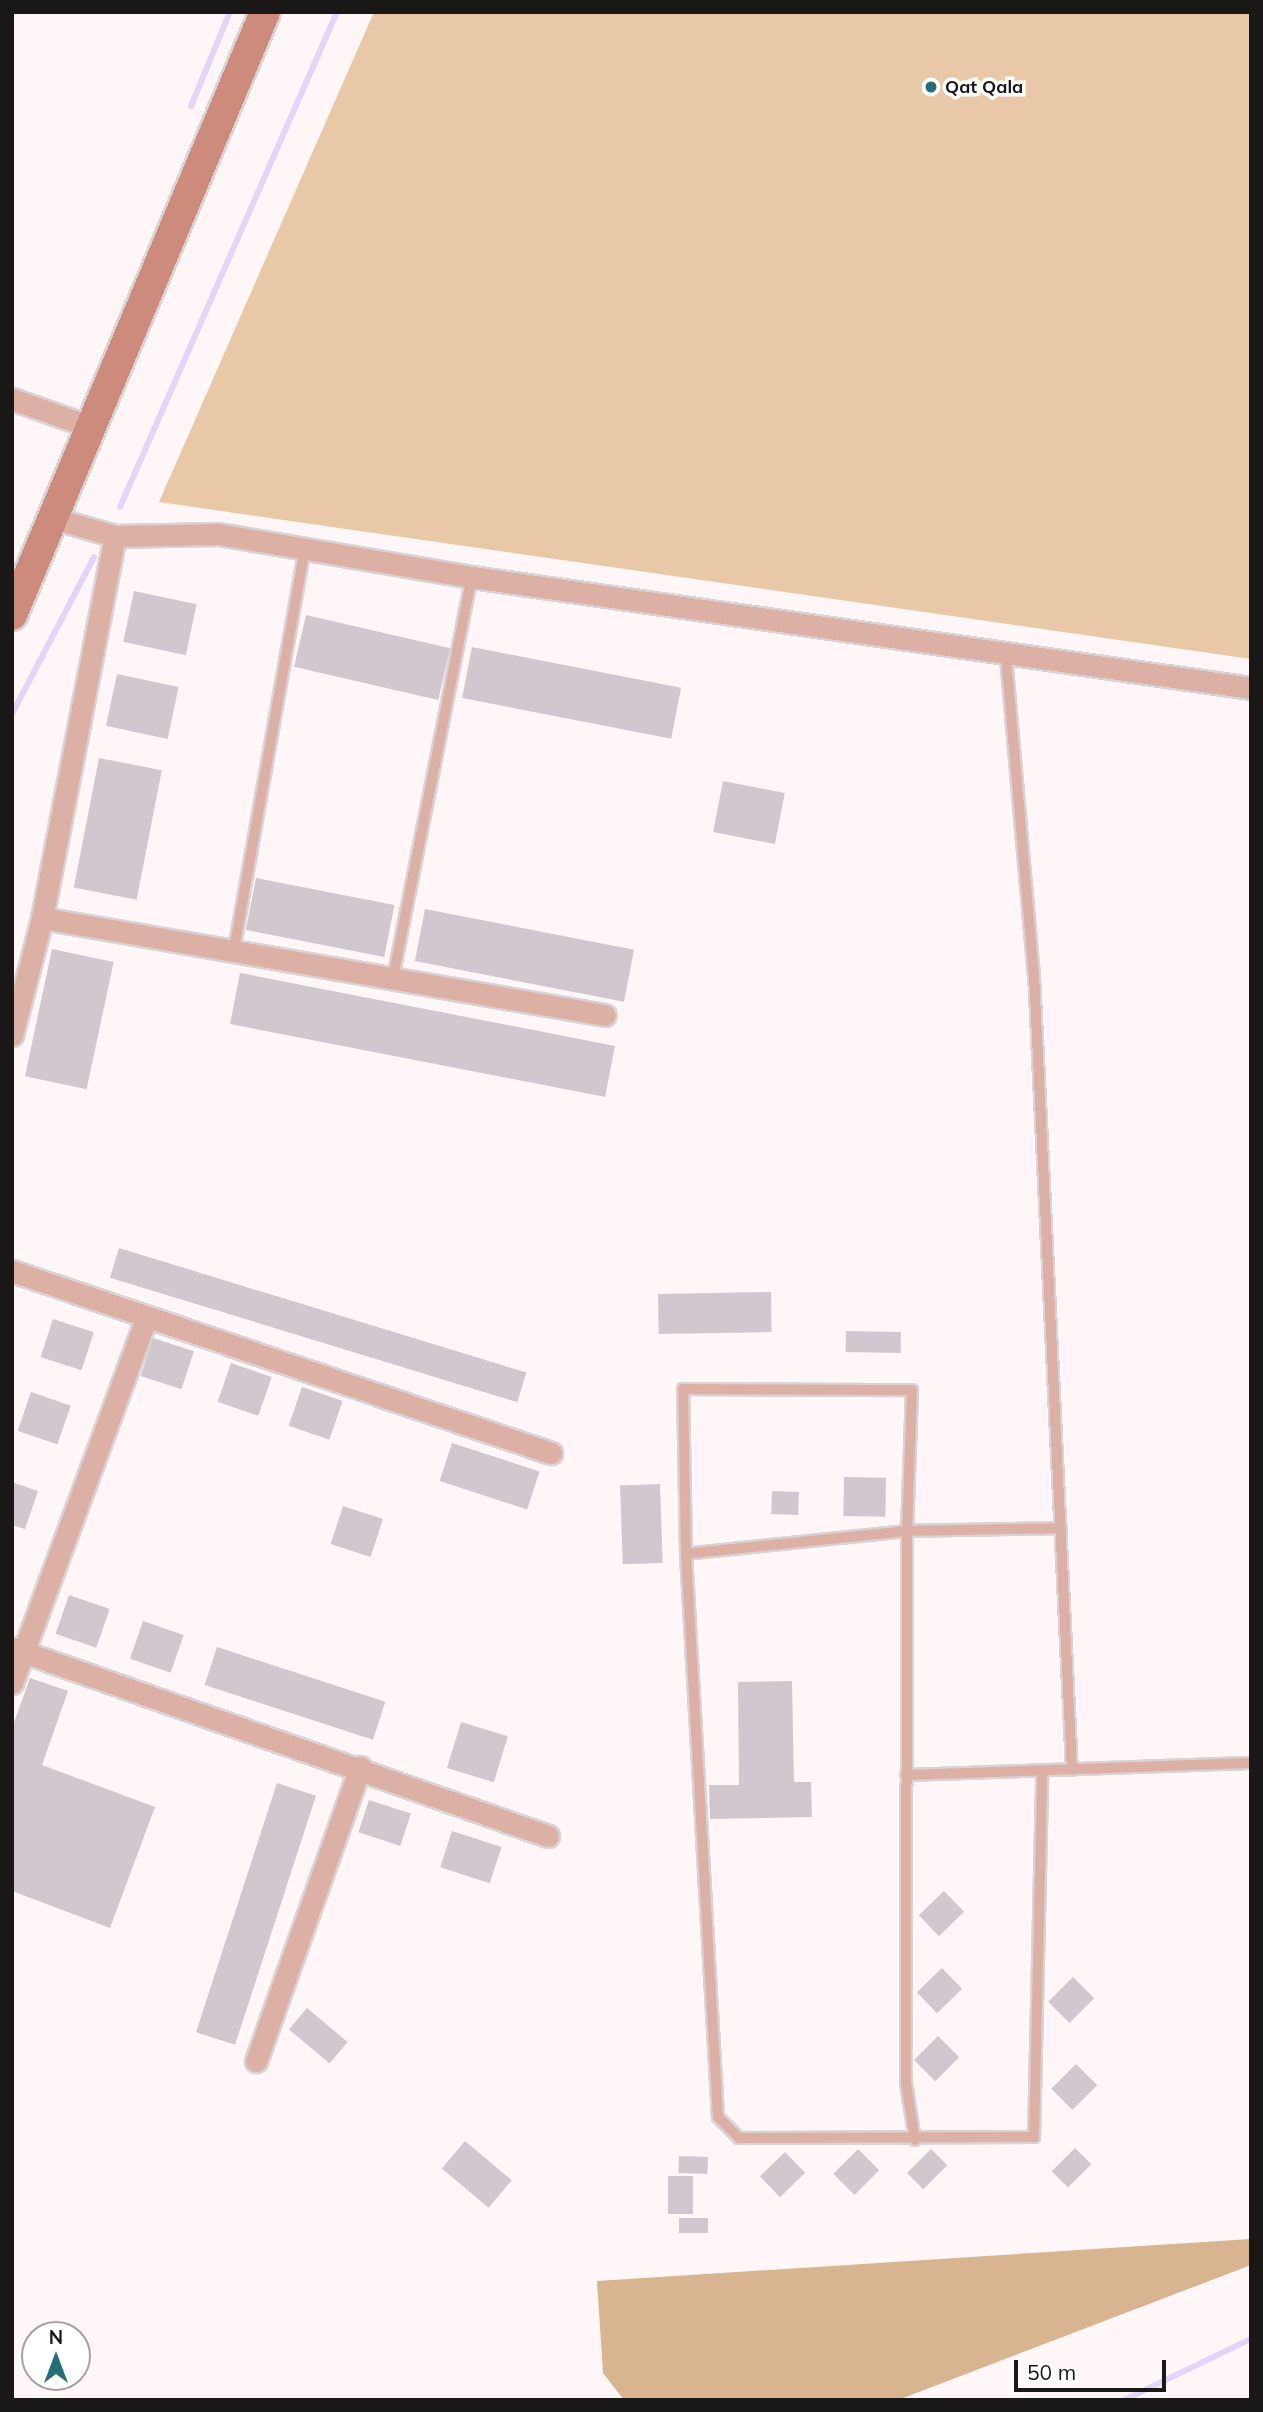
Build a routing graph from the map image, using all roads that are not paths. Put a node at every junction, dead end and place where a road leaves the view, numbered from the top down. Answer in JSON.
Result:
{"nodes":[{"id":1,"x":265,"y":12,"type":"edge"},
{"id":2,"x":12,"y":399,"type":"edge"},
{"id":3,"x":91,"y":427,"type":"junction"},
{"id":4,"x":55,"y":519,"type":"junction"},
{"id":5,"x":115,"y":536,"type":"junction"},
{"id":6,"x":305,"y":549,"type":"junction"},
{"id":7,"x":471,"y":578,"type":"junction"},
{"id":8,"x":12,"y":615,"type":"edge"},
{"id":9,"x":1006,"y":657,"type":"junction"},
{"id":10,"x":1251,"y":688,"type":"edge"},
{"id":11,"x":42,"y":918,"type":"junction"},
{"id":12,"x":234,"y":950,"type":"junction"},
{"id":13,"x":393,"y":978,"type":"junction"},
{"id":14,"x":605,"y":1015,"type":"dead end"},
{"id":15,"x":12,"y":1035,"type":"edge"},
{"id":16,"x":12,"y":1271,"type":"edge"},
{"id":17,"x":146,"y":1319,"type":"junction"},
{"id":18,"x":551,"y":1453,"type":"dead end"},
{"id":19,"x":1061,"y":1528,"type":"junction"},
{"id":20,"x":907,"y":1531,"type":"junction"},
{"id":21,"x":686,"y":1554,"type":"junction"},
{"id":22,"x":18,"y":1650,"type":"edge"},
{"id":23,"x":12,"y":1683,"type":"edge"},
{"id":24,"x":1251,"y":1763,"type":"edge"},
{"id":25,"x":360,"y":1767,"type":"junction"},
{"id":26,"x":1072,"y":1770,"type":"junction"},
{"id":27,"x":1042,"y":1771,"type":"junction"},
{"id":28,"x":905,"y":1776,"type":"junction"},
{"id":29,"x":548,"y":1836,"type":"dead end"},
{"id":30,"x":256,"y":2061,"type":"dead end"},
{"id":31,"x":915,"y":2140,"type":"junction"}],
"edges":[{"from":1,"to":3,"type":"street"},
{"from":2,"to":3,"type":"street"},
{"from":3,"to":4,"type":"street"},
{"from":4,"to":5,"type":"street"},
{"from":4,"to":8,"type":"street"},
{"from":5,"to":6,"type":"street"},
{"from":5,"to":11,"type":"street"},
{"from":6,"to":7,"type":"street"},
{"from":6,"to":12,"type":"lane"},
{"from":7,"to":9,"type":"street"},
{"from":7,"to":13,"type":"lane"},
{"from":9,"to":10,"type":"street"},
{"from":9,"to":19,"type":"lane"},
{"from":11,"to":12,"type":"street"},
{"from":11,"to":15,"type":"street"},
{"from":12,"to":13,"type":"street"},
{"from":13,"to":14,"type":"street"},
{"from":16,"to":17,"type":"street"},
{"from":17,"to":18,"type":"street"},
{"from":17,"to":22,"type":"street"},
{"from":19,"to":20,"type":"lane"},
{"from":19,"to":26,"type":"lane"},
{"from":20,"to":21,"type":"lane"},
{"from":20,"to":21,"type":"lane"},
{"from":20,"to":28,"type":"lane"},
{"from":21,"to":31,"type":"lane"},
{"from":22,"to":23,"type":"street"},
{"from":22,"to":25,"type":"street"},
{"from":24,"to":26,"type":"lane"},
{"from":25,"to":29,"type":"street"},
{"from":25,"to":30,"type":"street"},
{"from":26,"to":27,"type":"lane"},
{"from":27,"to":28,"type":"lane"},
{"from":27,"to":31,"type":"lane"},
{"from":28,"to":31,"type":"lane"}]}
